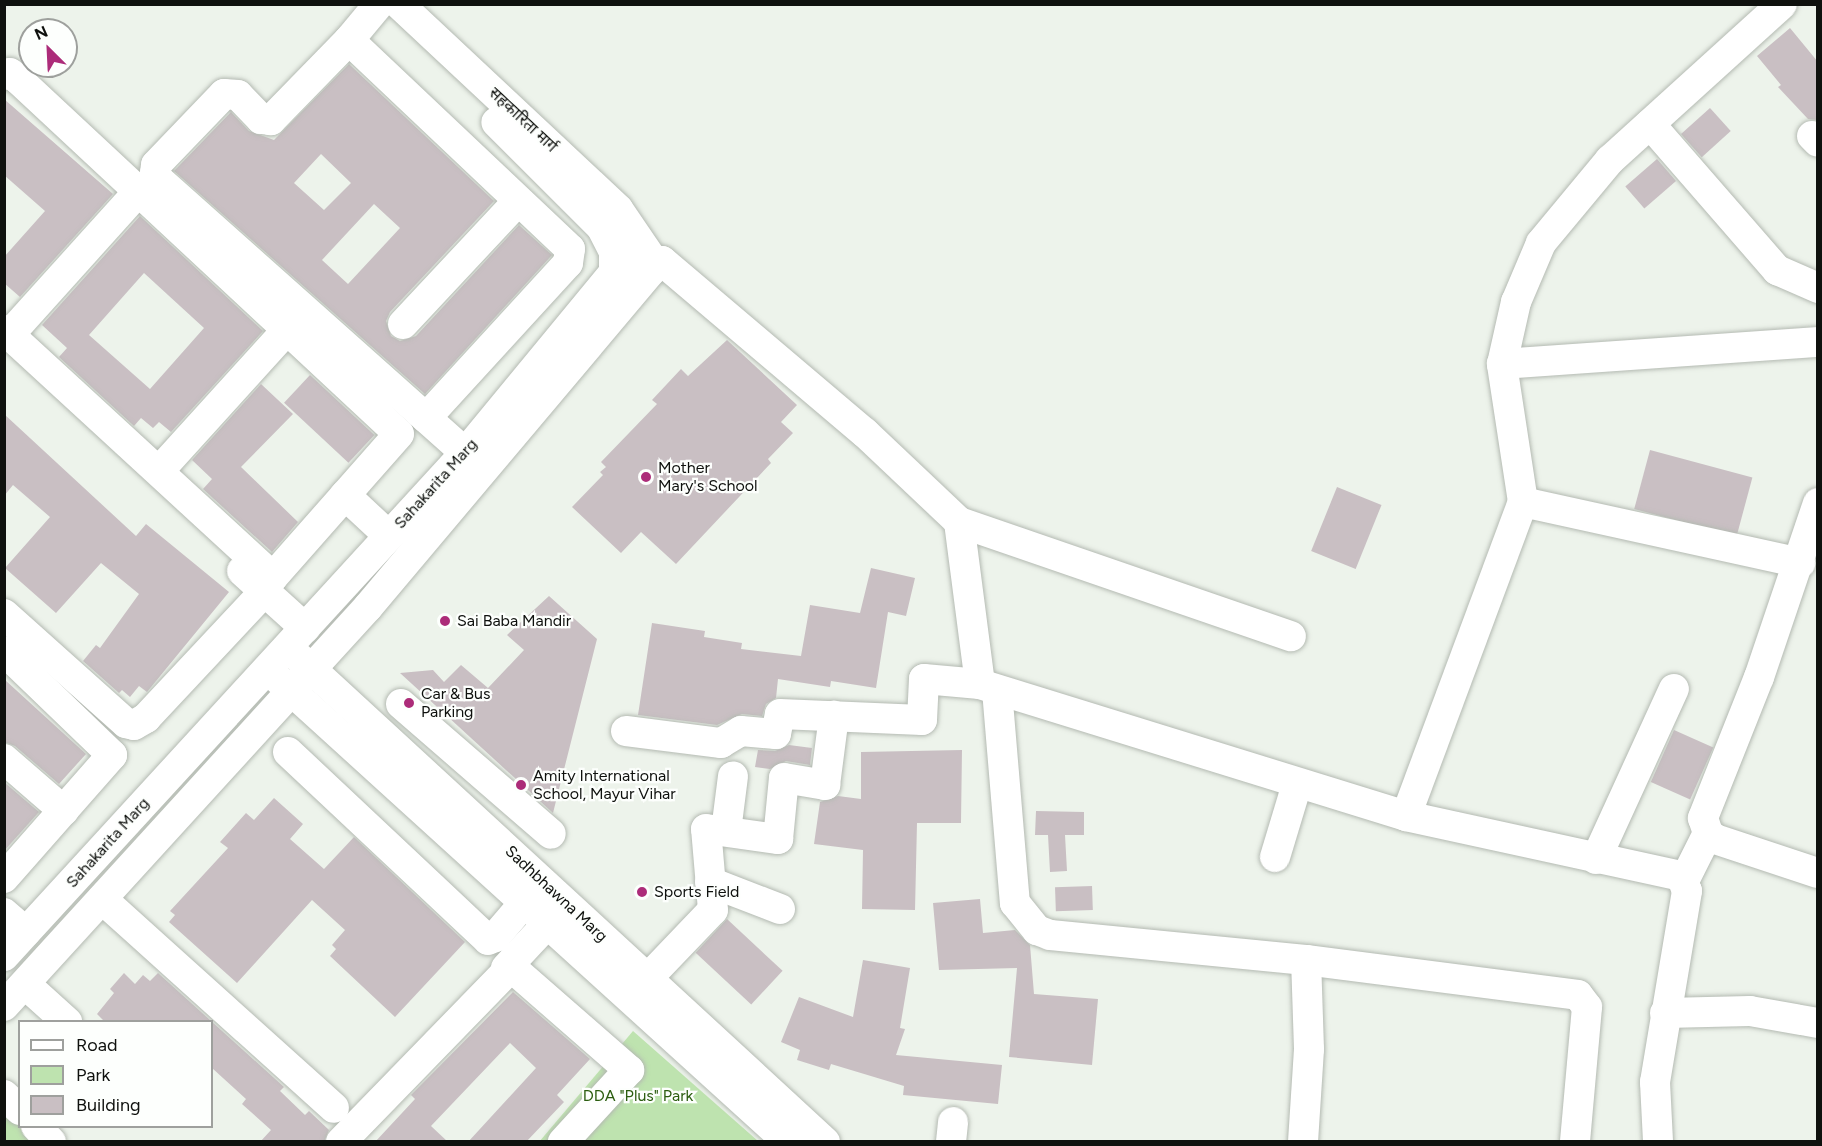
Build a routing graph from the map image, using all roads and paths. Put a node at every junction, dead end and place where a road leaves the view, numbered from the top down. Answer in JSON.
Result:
{"nodes":[{"id":1,"x":399,"y":4,"type":"edge"},
{"id":2,"x":1782,"y":4,"type":"edge"},
{"id":3,"x":379,"y":5,"type":"edge"},
{"id":4,"x":349,"y":39,"type":"junction"},
{"id":5,"x":4,"y":75,"type":"edge"},
{"id":6,"x":1650,"y":124,"type":"junction"},
{"id":7,"x":138,"y":192,"type":"junction"},
{"id":8,"x":518,"y":201,"type":"junction"},
{"id":9,"x":647,"y":250,"type":"junction"},
{"id":10,"x":614,"y":260,"type":"junction"},
{"id":11,"x":1818,"y":288,"type":"edge"},
{"id":12,"x":403,"y":324,"type":"dead end"},
{"id":13,"x":287,"y":330,"type":"junction"},
{"id":14,"x":6,"y":340,"type":"edge"},
{"id":15,"x":1818,"y":342,"type":"edge"},
{"id":16,"x":1502,"y":364,"type":"junction"},
{"id":17,"x":426,"y":418,"type":"junction"},
{"id":18,"x":465,"y":453,"type":"junction"},
{"id":19,"x":159,"y":471,"type":"junction"},
{"id":20,"x":345,"y":495,"type":"junction"},
{"id":21,"x":1523,"y":502,"type":"junction"},
{"id":22,"x":1818,"y":502,"type":"edge"},
{"id":23,"x":958,"y":522,"type":"junction"},
{"id":24,"x":389,"y":536,"type":"junction"},
{"id":25,"x":1800,"y":563,"type":"junction"},
{"id":26,"x":265,"y":591,"type":"junction"},
{"id":27,"x":4,"y":614,"type":"edge"},
{"id":28,"x":1292,"y":636,"type":"dead end"},
{"id":29,"x":296,"y":638,"type":"junction"},
{"id":30,"x":4,"y":651,"type":"edge"},
{"id":31,"x":267,"y":669,"type":"junction"},
{"id":32,"x":311,"y":669,"type":"junction"},
{"id":33,"x":988,"y":687,"type":"junction"},
{"id":34,"x":1674,"y":688,"type":"dead end"},
{"id":35,"x":291,"y":691,"type":"junction"},
{"id":36,"x":401,"y":704,"type":"dead end"},
{"id":37,"x":834,"y":716,"type":"junction"},
{"id":38,"x":428,"y":728,"type":"junction"},
{"id":39,"x":626,"y":731,"type":"dead end"},
{"id":40,"x":288,"y":752,"type":"dead end"},
{"id":41,"x":403,"y":754,"type":"junction"},
{"id":42,"x":8,"y":771,"type":"edge"},
{"id":43,"x":733,"y":776,"type":"dead end"},
{"id":44,"x":1297,"y":784,"type":"junction"},
{"id":45,"x":64,"y":811,"type":"junction"},
{"id":46,"x":1406,"y":816,"type":"junction"},
{"id":47,"x":726,"y":831,"type":"junction"},
{"id":48,"x":1708,"y":833,"type":"junction"},
{"id":49,"x":550,"y":834,"type":"dead end"},
{"id":50,"x":1275,"y":857,"type":"dead end"},
{"id":51,"x":1596,"y":859,"type":"junction"},
{"id":52,"x":1818,"y":873,"type":"edge"},
{"id":53,"x":4,"y":878,"type":"edge"},
{"id":54,"x":1684,"y":881,"type":"junction"},
{"id":55,"x":710,"y":882,"type":"junction"},
{"id":56,"x":102,"y":899,"type":"junction"},
{"id":57,"x":524,"y":903,"type":"junction"},
{"id":58,"x":780,"y":909,"type":"dead end"},
{"id":59,"x":15,"y":923,"type":"edge"},
{"id":60,"x":548,"y":923,"type":"junction"},
{"id":61,"x":4,"y":956,"type":"edge"},
{"id":62,"x":1306,"y":960,"type":"junction"},
{"id":63,"x":506,"y":968,"type":"junction"},
{"id":64,"x":647,"y":979,"type":"junction"},
{"id":65,"x":25,"y":984,"type":"junction"},
{"id":66,"x":4,"y":1006,"type":"edge"},
{"id":67,"x":1665,"y":1013,"type":"junction"},
{"id":68,"x":64,"y":1020,"type":"edge"},
{"id":69,"x":1818,"y":1023,"type":"edge"},
{"id":70,"x":4,"y":1095,"type":"edge"},
{"id":71,"x":18,"y":1108,"type":"edge"},
{"id":72,"x":334,"y":1108,"type":"dead end"},
{"id":73,"x":38,"y":1128,"type":"edge"},
{"id":74,"x":51,"y":1142,"type":"edge"},
{"id":75,"x":341,"y":1142,"type":"edge"},
{"id":76,"x":563,"y":1142,"type":"edge"},
{"id":77,"x":788,"y":1142,"type":"edge"},
{"id":78,"x":825,"y":1142,"type":"edge"},
{"id":79,"x":1303,"y":1142,"type":"edge"},
{"id":80,"x":1575,"y":1142,"type":"edge"},
{"id":81,"x":1658,"y":1142,"type":"edge"}],
"edges":[{"from":1,"to":9,"type":"street","name":"सहकारिता मार्ग"},
{"from":2,"to":6,"type":"street"},
{"from":3,"to":4,"type":"street"},
{"from":3,"to":10,"type":"street"},
{"from":4,"to":8,"type":"street"},
{"from":4,"to":17,"type":"street"},
{"from":5,"to":7,"type":"street"},
{"from":6,"to":11,"type":"street"},
{"from":6,"to":16,"type":"street"},
{"from":7,"to":13,"type":"street"},
{"from":7,"to":14,"type":"street"},
{"from":8,"to":12,"type":"street"},
{"from":8,"to":17,"type":"street"},
{"from":9,"to":10,"type":"street"},
{"from":9,"to":23,"type":"street"},
{"from":9,"to":32,"type":"street","name":"Sahakarita Marg"},
{"from":10,"to":18,"type":"street","name":"Sahakarita Marg"},
{"from":13,"to":19,"type":"street"},
{"from":13,"to":20,"type":"street"},
{"from":14,"to":19,"type":"street"},
{"from":14,"to":26,"type":"street","name":"Sadhbhawna Marg"},
{"from":15,"to":16,"type":"street"},
{"from":16,"to":21,"type":"street"},
{"from":17,"to":18,"type":"street"},
{"from":18,"to":24,"type":"street","name":"Sahakarita Marg"},
{"from":19,"to":20,"type":"street"},
{"from":20,"to":24,"type":"street"},
{"from":21,"to":25,"type":"street"},
{"from":21,"to":46,"type":"street"},
{"from":22,"to":25,"type":"street"},
{"from":23,"to":28,"type":"street"},
{"from":23,"to":33,"type":"street"},
{"from":24,"to":29,"type":"street","name":"Sahakarita Marg"},
{"from":25,"to":48,"type":"street"},
{"from":26,"to":27,"type":"street"},
{"from":26,"to":29,"type":"street","name":"Sadhbhawna Marg"},
{"from":29,"to":31,"type":"street","name":"Sahakarita Marg"},
{"from":29,"to":32,"type":"street","name":"Sadhbhawna Marg"},
{"from":30,"to":45,"type":"street"},
{"from":31,"to":35,"type":"street","name":"Sadhbhawna Marg"},
{"from":31,"to":59,"type":"street","name":"Sahakarita Marg"},
{"from":32,"to":35,"type":"street","name":"Sahakarita Marg"},
{"from":32,"to":41,"type":"street","name":"Sadhbhawna Marg"},
{"from":33,"to":37,"type":"street"},
{"from":33,"to":44,"type":"street"},
{"from":33,"to":62,"type":"street"},
{"from":34,"to":51,"type":"street"},
{"from":35,"to":56,"type":"street","name":"Sahakarita Marg"},
{"from":35,"to":57,"type":"street","name":"Sadhbhawna Marg"},
{"from":36,"to":38,"type":"street"},
{"from":37,"to":39,"type":"street"},
{"from":37,"to":47,"type":"street"},
{"from":38,"to":41,"type":"street"},
{"from":38,"to":49,"type":"street"},
{"from":40,"to":57,"type":"street"},
{"from":41,"to":64,"type":"street","name":"Sadhbhawna Marg"},
{"from":42,"to":45,"type":"street"},
{"from":43,"to":47,"type":"street"},
{"from":44,"to":46,"type":"street"},
{"from":44,"to":50,"type":"street"},
{"from":45,"to":53,"type":"street"},
{"from":46,"to":51,"type":"street"},
{"from":47,"to":55,"type":"street"},
{"from":48,"to":52,"type":"street"},
{"from":48,"to":54,"type":"street"},
{"from":51,"to":54,"type":"street"},
{"from":54,"to":67,"type":"street"},
{"from":55,"to":58,"type":"street"},
{"from":55,"to":64,"type":"street"},
{"from":56,"to":65,"type":"street","name":"Sahakarita Marg"},
{"from":56,"to":72,"type":"street"},
{"from":57,"to":60,"type":"street","name":"Sadhbhawna Marg"},
{"from":59,"to":61,"type":"street","name":"Sahakarita Marg"},
{"from":60,"to":63,"type":"street"},
{"from":60,"to":77,"type":"street","name":"Sadhbhawna Marg"},
{"from":62,"to":79,"type":"street"},
{"from":62,"to":80,"type":"street"},
{"from":63,"to":75,"type":"street"},
{"from":63,"to":76,"type":"street"},
{"from":64,"to":78,"type":"street","name":"Sadhbhawna Marg"},
{"from":65,"to":66,"type":"street","name":"Sahakarita Marg"},
{"from":65,"to":68,"type":"street"},
{"from":67,"to":69,"type":"street"},
{"from":67,"to":81,"type":"street"},
{"from":70,"to":71,"type":"street"},
{"from":73,"to":74,"type":"street"}]}
